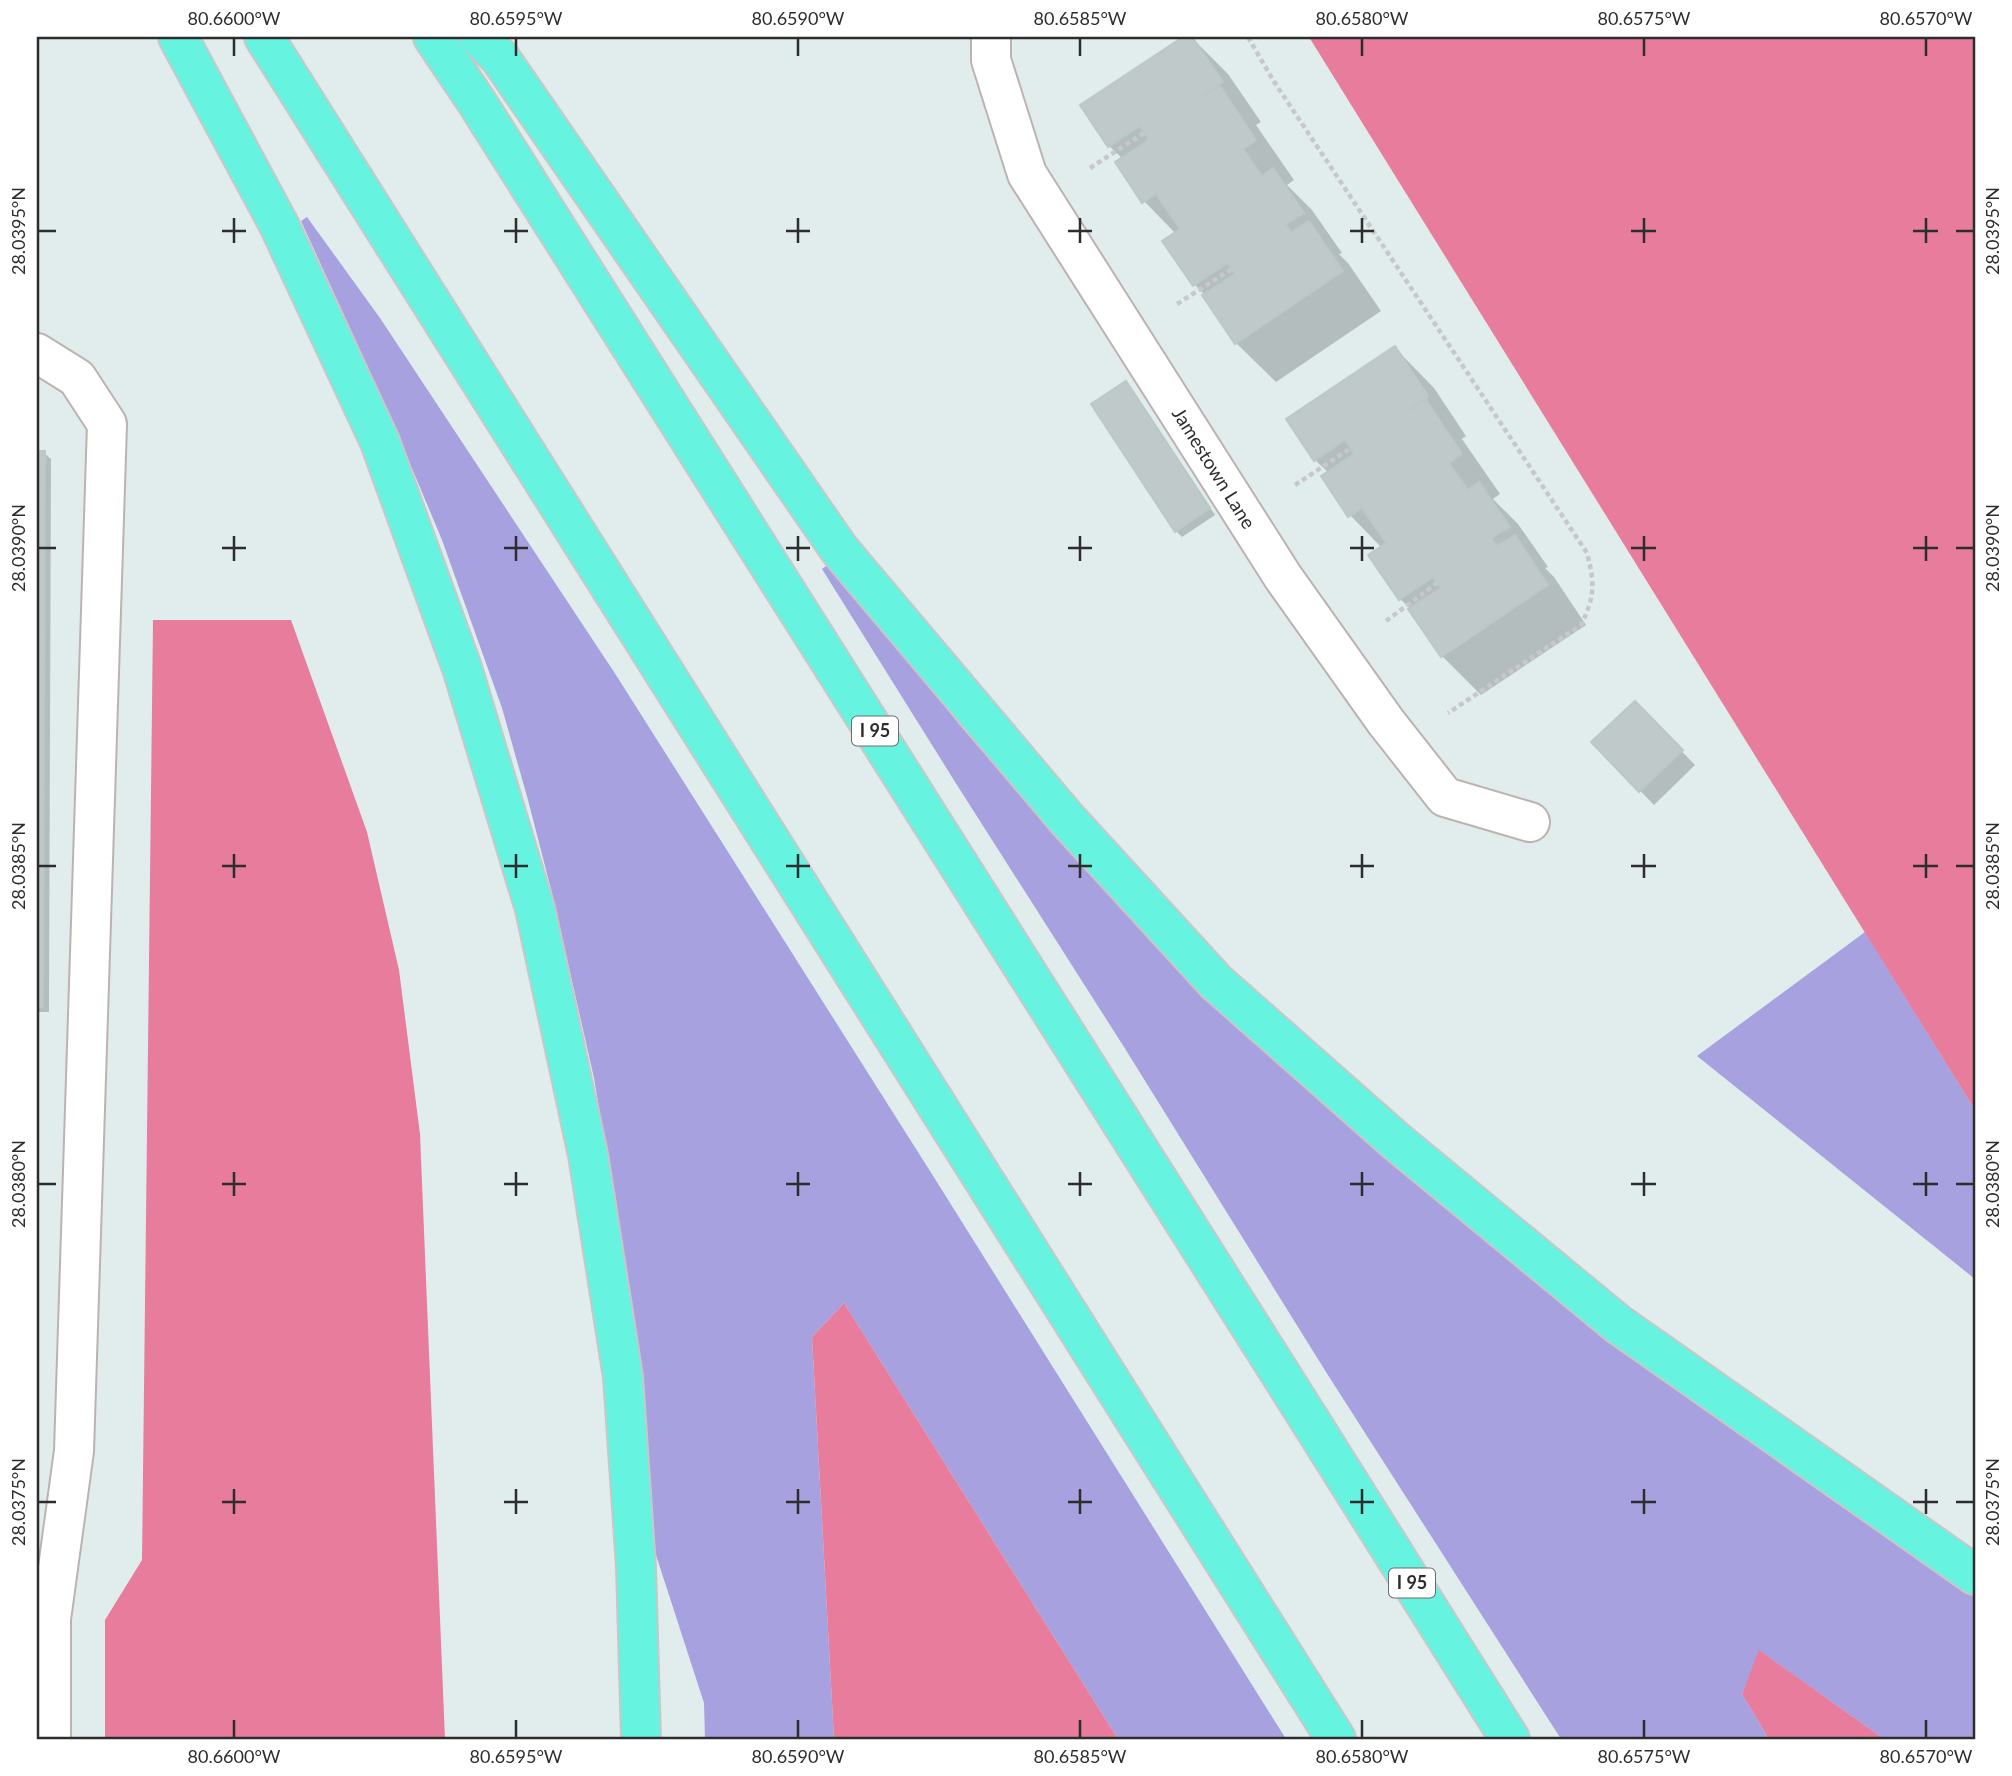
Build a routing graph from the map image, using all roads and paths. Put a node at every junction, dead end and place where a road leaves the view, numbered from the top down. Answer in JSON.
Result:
{"nodes":[{"id":1,"x":178,"y":37,"type":"edge"},
{"id":2,"x":264,"y":37,"type":"edge"},
{"id":3,"x":433,"y":37,"type":"edge"},
{"id":4,"x":479,"y":37,"type":"edge"},
{"id":5,"x":991,"y":37,"type":"edge"},
{"id":6,"x":1248,"y":37,"type":"edge"},
{"id":7,"x":1144,"y":133,"type":"dead end"},
{"id":8,"x":1090,"y":168,"type":"dead end"},
{"id":9,"x":1231,"y":269,"type":"dead end"},
{"id":10,"x":1177,"y":304,"type":"dead end"},
{"id":11,"x":37,"y":353,"type":"edge"},
{"id":12,"x":1350,"y":448,"type":"dead end"},
{"id":13,"x":1295,"y":485,"type":"dead end"},
{"id":14,"x":1437,"y":583,"type":"dead end"},
{"id":15,"x":1386,"y":621,"type":"dead end"},
{"id":16,"x":1447,"y":713,"type":"dead end"},
{"id":17,"x":1530,"y":822,"type":"dead end"},
{"id":18,"x":1975,"y":1575,"type":"edge"},
{"id":19,"x":51,"y":1739,"type":"edge"},
{"id":20,"x":641,"y":1739,"type":"edge"},
{"id":21,"x":1336,"y":1739,"type":"edge"},
{"id":22,"x":1510,"y":1739,"type":"edge"}],
"edges":[{"from":1,"to":20,"type":"highway"},
{"from":2,"to":21,"type":"highway"},
{"from":3,"to":22,"type":"highway","number":"I 95"},
{"from":4,"to":18,"type":"highway"},
{"from":5,"to":17,"type":"street","name":"Jamestown Lane"},
{"from":6,"to":16,"type":"path"},
{"from":7,"to":8,"type":"path"},
{"from":9,"to":10,"type":"path"},
{"from":11,"to":19,"type":"street"},
{"from":12,"to":13,"type":"path"},
{"from":14,"to":15,"type":"path"}]}
